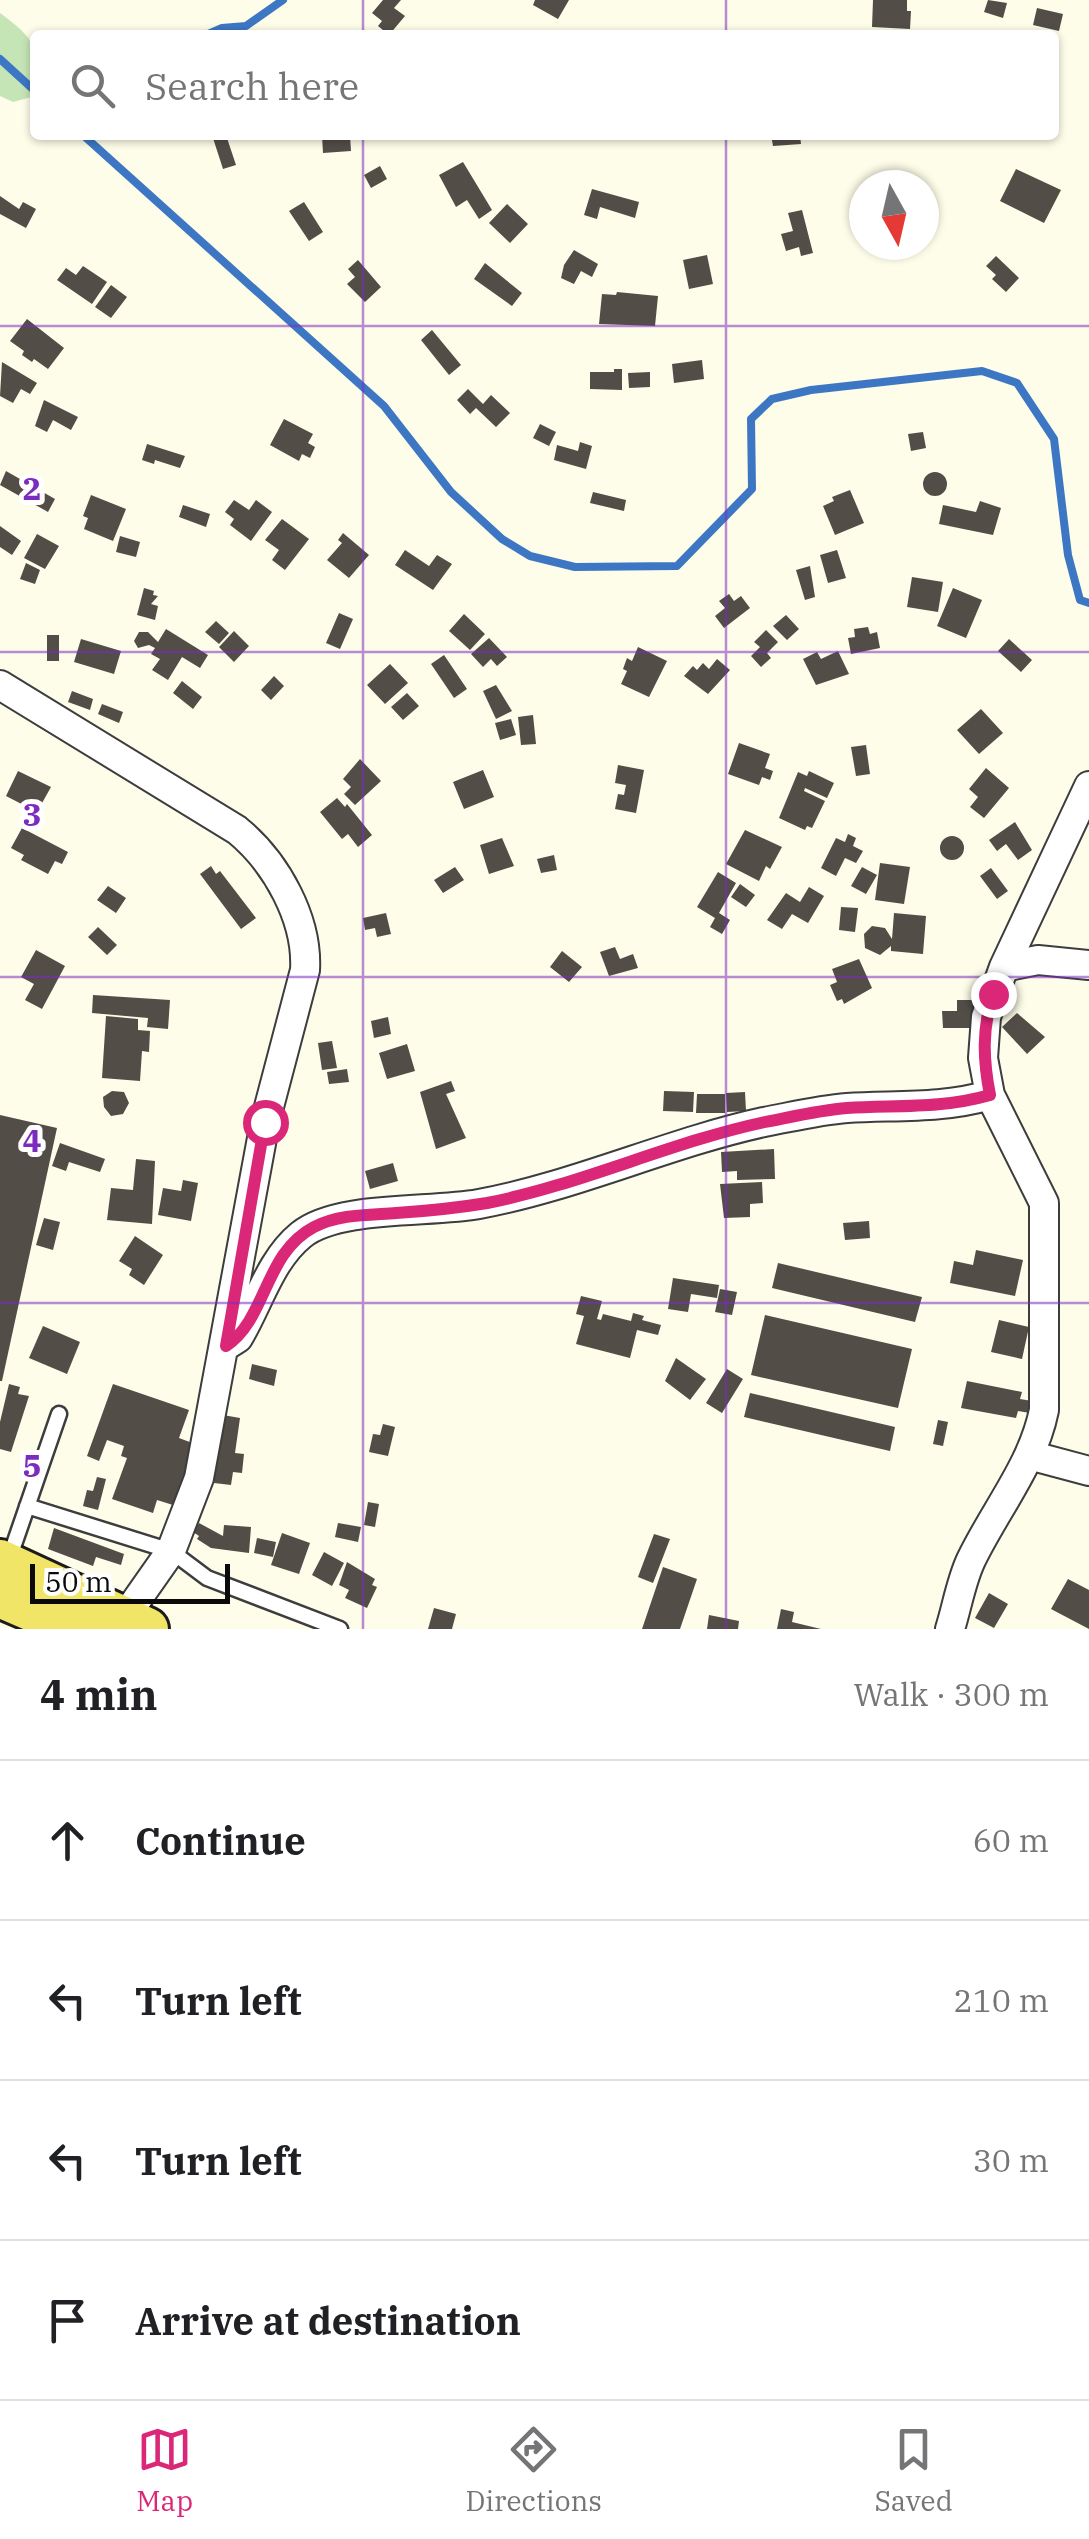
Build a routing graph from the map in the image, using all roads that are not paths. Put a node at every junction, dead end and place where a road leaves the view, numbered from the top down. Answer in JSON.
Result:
{"nodes":[{"id":1,"x":0,"y":686,"type":"edge"},
{"id":2,"x":1089,"y":786,"type":"edge"},
{"id":3,"x":1089,"y":965,"type":"edge"},
{"id":4,"x":1004,"y":967,"type":"junction"},
{"id":5,"x":990,"y":1095,"type":"junction"},
{"id":6,"x":226,"y":1346,"type":"junction"},
{"id":7,"x":58,"y":1414,"type":"dead end"},
{"id":8,"x":1030,"y":1455,"type":"junction"},
{"id":9,"x":1089,"y":1471,"type":"edge"},
{"id":10,"x":27,"y":1506,"type":"junction"},
{"id":11,"x":171,"y":1551,"type":"junction"},
{"id":12,"x":2,"y":1574,"type":"edge"},
{"id":13,"x":135,"y":1624,"type":"edge"},
{"id":14,"x":76,"y":1629,"type":"edge"},
{"id":15,"x":340,"y":1629,"type":"edge"},
{"id":16,"x":950,"y":1629,"type":"edge"}],
"edges":[{"from":1,"to":6,"type":"street"},
{"from":2,"to":4,"type":"street"},
{"from":3,"to":4,"type":"street"},
{"from":4,"to":5,"type":"street"},
{"from":5,"to":6,"type":"street"},
{"from":5,"to":8,"type":"street"},
{"from":6,"to":11,"type":"street"},
{"from":7,"to":10,"type":"lane"},
{"from":8,"to":9,"type":"street"},
{"from":8,"to":16,"type":"street"},
{"from":10,"to":11,"type":"lane"},
{"from":10,"to":12,"type":"lane"},
{"from":11,"to":13,"type":"street"},
{"from":11,"to":15,"type":"lane"},
{"from":12,"to":13,"type":"main road"},
{"from":12,"to":14,"type":"main road"}]}
